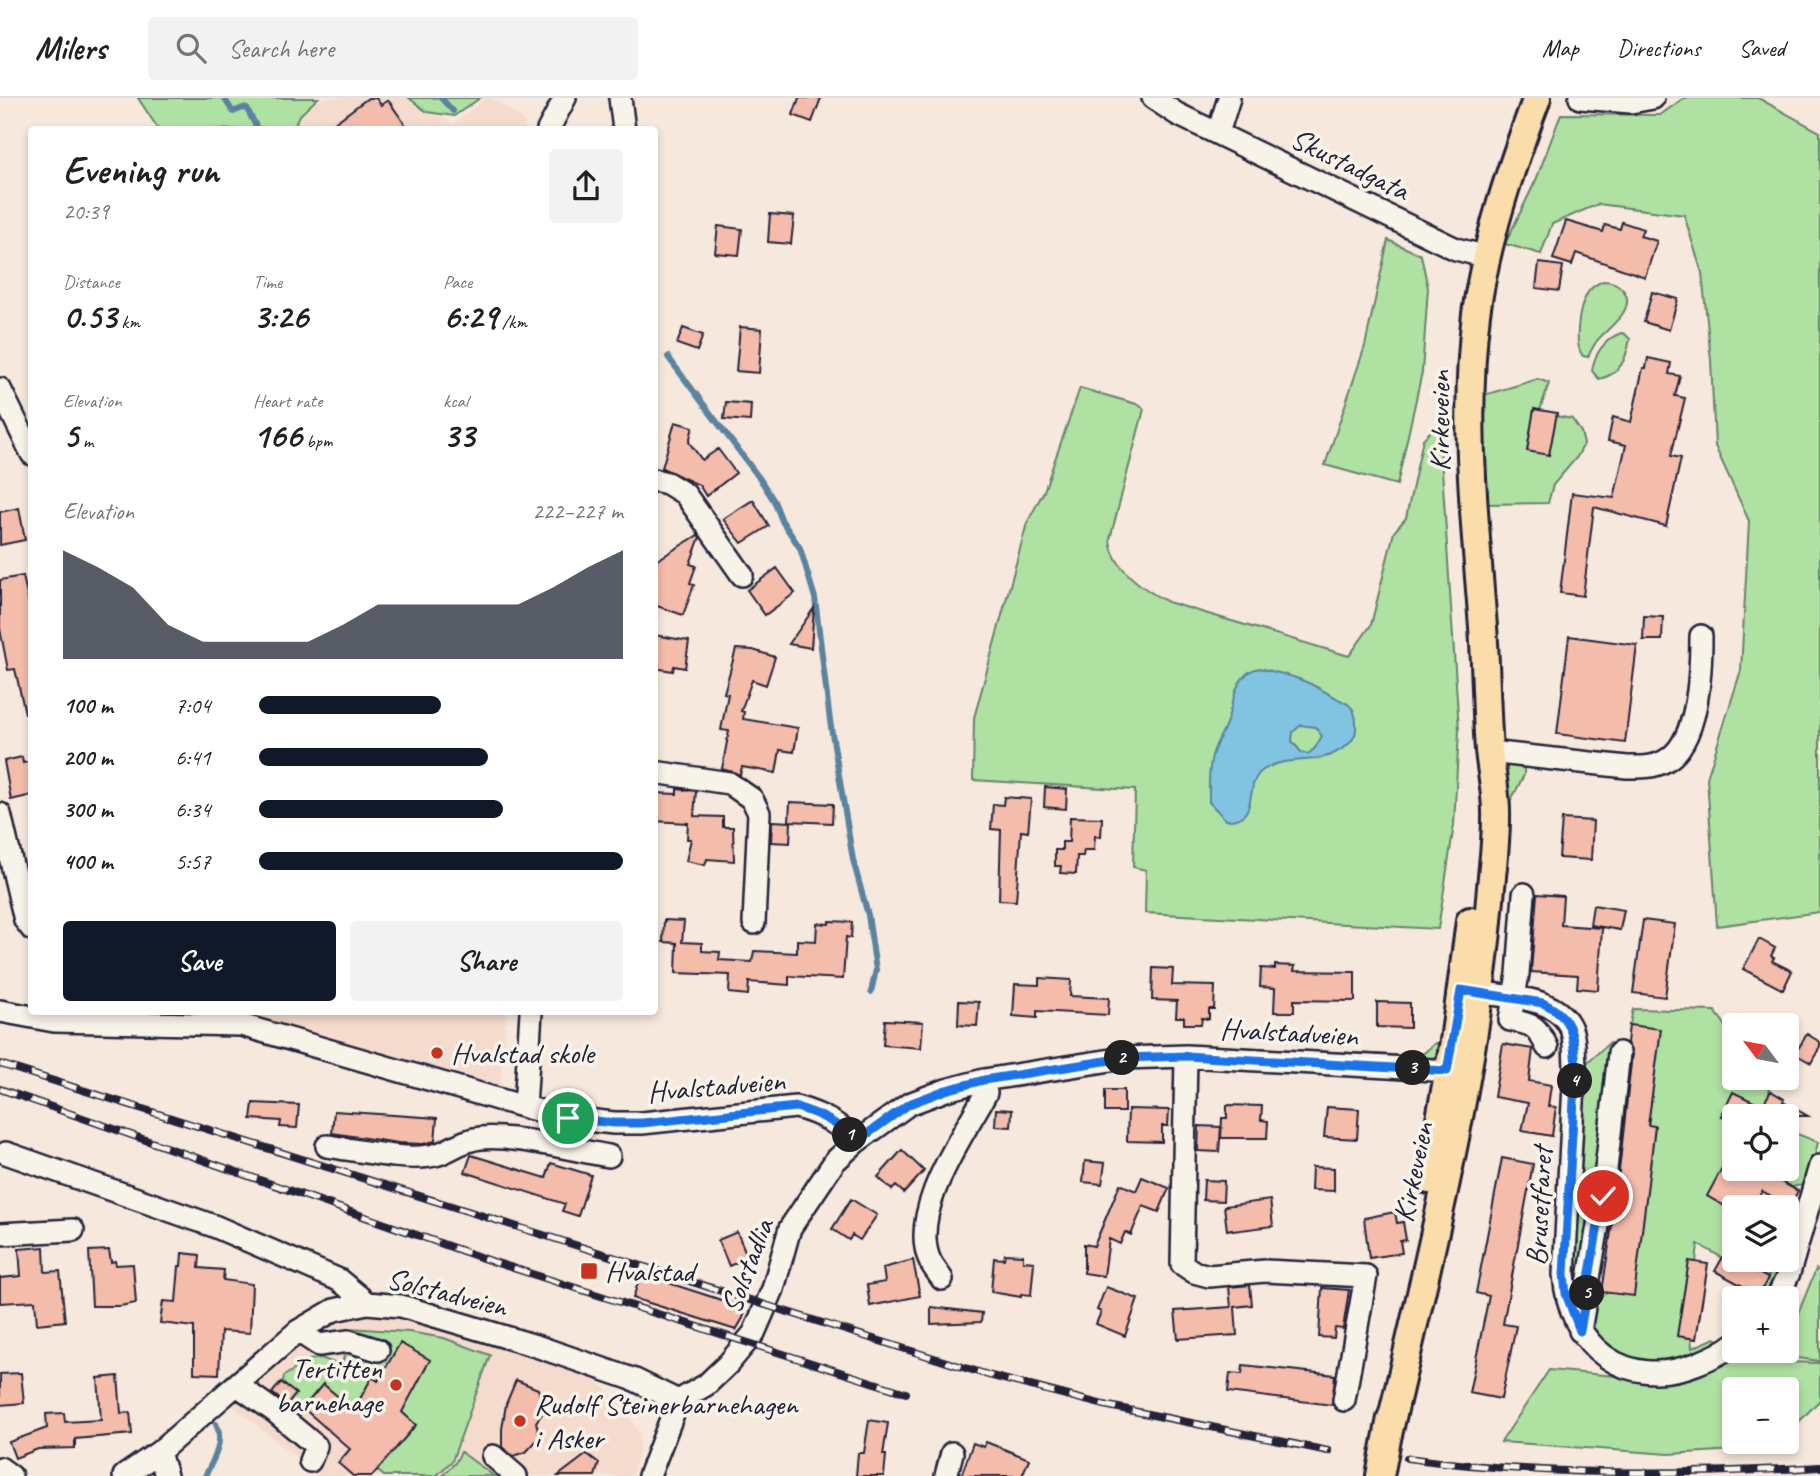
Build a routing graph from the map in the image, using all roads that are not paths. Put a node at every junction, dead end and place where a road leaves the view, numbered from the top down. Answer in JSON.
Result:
{"nodes":[{"id":1,"x":565,"y":98,"type":"edge"},
{"id":2,"x":620,"y":98,"type":"edge"},
{"id":3,"x":1153,"y":98,"type":"edge"},
{"id":4,"x":1229,"y":98,"type":"edge"},
{"id":5,"x":1536,"y":98,"type":"edge"},
{"id":6,"x":1580,"y":98,"type":"edge"},
{"id":7,"x":1653,"y":98,"type":"edge"},
{"id":8,"x":550,"y":126,"type":"edge"},
{"id":9,"x":624,"y":126,"type":"edge"},
{"id":10,"x":1218,"y":133,"type":"junction"},
{"id":11,"x":1487,"y":257,"type":"junction"},
{"id":12,"x":0,"y":389,"type":"edge"},
{"id":13,"x":28,"y":446,"type":"edge"},
{"id":14,"x":658,"y":481,"type":"edge"},
{"id":15,"x":742,"y":575,"type":"dead end"},
{"id":16,"x":1701,"y":636,"type":"dead end"},
{"id":17,"x":1489,"y":752,"type":"junction"},
{"id":18,"x":658,"y":773,"type":"edge"},
{"id":19,"x":0,"y":814,"type":"edge"},
{"id":20,"x":1524,"y":894,"type":"dead end"},
{"id":21,"x":754,"y":923,"type":"dead end"},
{"id":22,"x":28,"y":924,"type":"edge"},
{"id":23,"x":1470,"y":992,"type":"junction"},
{"id":24,"x":1515,"y":998,"type":"junction"},
{"id":25,"x":0,"y":1011,"type":"edge"},
{"id":26,"x":531,"y":1015,"type":"edge"},
{"id":27,"x":233,"y":1018,"type":"edge"},
{"id":28,"x":1548,"y":1047,"type":"dead end"},
{"id":29,"x":1619,"y":1054,"type":"dead end"},
{"id":30,"x":1186,"y":1056,"type":"junction"},
{"id":31,"x":1452,"y":1079,"type":"junction"},
{"id":32,"x":984,"y":1080,"type":"junction"},
{"id":33,"x":525,"y":1107,"type":"junction"},
{"id":34,"x":856,"y":1142,"type":"junction"},
{"id":35,"x":327,"y":1146,"type":"dead end"},
{"id":36,"x":6,"y":1153,"type":"dead end"},
{"id":37,"x":610,"y":1156,"type":"dead end"},
{"id":38,"x":1820,"y":1166,"type":"edge"},
{"id":39,"x":1813,"y":1216,"type":"edge"},
{"id":40,"x":73,"y":1230,"type":"dead end"},
{"id":41,"x":0,"y":1234,"type":"edge"},
{"id":42,"x":942,"y":1279,"type":"dead end"},
{"id":43,"x":1783,"y":1286,"type":"edge"},
{"id":44,"x":367,"y":1303,"type":"junction"},
{"id":45,"x":298,"y":1331,"type":"junction"},
{"id":46,"x":1580,"y":1331,"type":"junction"},
{"id":47,"x":378,"y":1350,"type":"dead end"},
{"id":48,"x":1722,"y":1351,"type":"edge"},
{"id":49,"x":237,"y":1385,"type":"junction"},
{"id":50,"x":678,"y":1401,"type":"junction"},
{"id":51,"x":1344,"y":1401,"type":"dead end"},
{"id":52,"x":159,"y":1452,"type":"junction"},
{"id":53,"x":952,"y":1453,"type":"dead end"},
{"id":54,"x":493,"y":1456,"type":"dead end"},
{"id":55,"x":310,"y":1461,"type":"dead end"},
{"id":56,"x":0,"y":1468,"type":"edge"},
{"id":57,"x":11,"y":1476,"type":"edge"},
{"id":58,"x":124,"y":1476,"type":"edge"},
{"id":59,"x":166,"y":1476,"type":"edge"},
{"id":60,"x":516,"y":1476,"type":"edge"},
{"id":61,"x":649,"y":1476,"type":"edge"},
{"id":62,"x":946,"y":1476,"type":"edge"},
{"id":63,"x":1380,"y":1476,"type":"edge"}],
"edges":[{"from":1,"to":8,"type":"street"},
{"from":2,"to":9,"type":"street"},
{"from":3,"to":10,"type":"street","name":"Skustadgata"},
{"from":4,"to":10,"type":"street"},
{"from":5,"to":11,"type":"main road","name":"Kirkeveien"},
{"from":6,"to":7,"type":"street"},
{"from":10,"to":11,"type":"street","name":"Skustadgata"},
{"from":11,"to":17,"type":"main road","name":"Kirkeveien"},
{"from":12,"to":13,"type":"street"},
{"from":14,"to":15,"type":"street"},
{"from":16,"to":17,"type":"street"},
{"from":17,"to":23,"type":"main road","name":"Kirkeveien"},
{"from":18,"to":21,"type":"street"},
{"from":19,"to":22,"type":"street"},
{"from":20,"to":24,"type":"street"},
{"from":23,"to":24,"type":"street","name":"Brusetfaret"},
{"from":23,"to":31,"type":"main road","name":"Kirkeveien"},
{"from":24,"to":28,"type":"street"},
{"from":24,"to":46,"type":"street","name":"Brusetfaret"},
{"from":25,"to":27,"type":"street","name":"Hvalstadveien"},
{"from":26,"to":33,"type":"street"},
{"from":27,"to":33,"type":"street","name":"Hvalstadveien"},
{"from":29,"to":46,"type":"street"},
{"from":30,"to":31,"type":"street","name":"Hvalstadveien"},
{"from":30,"to":32,"type":"street","name":"Hvalstadveien"},
{"from":30,"to":51,"type":"street","name":"Hvalstadveien"},
{"from":31,"to":63,"type":"main road","name":"Kirkeveien"},
{"from":32,"to":34,"type":"street","name":"Hvalstadveien"},
{"from":32,"to":42,"type":"street"},
{"from":33,"to":34,"type":"street","name":"Hvalstadveien"},
{"from":34,"to":50,"type":"street","name":"Solstadlia"},
{"from":35,"to":37,"type":"street"},
{"from":36,"to":44,"type":"street"},
{"from":38,"to":39,"type":"street"},
{"from":39,"to":43,"type":"street"},
{"from":40,"to":41,"type":"street"},
{"from":44,"to":45,"type":"street","name":"Solstadveien"},
{"from":44,"to":50,"type":"street","name":"Solstadveien"},
{"from":45,"to":47,"type":"street"},
{"from":45,"to":49,"type":"street","name":"Solstadveien"},
{"from":46,"to":48,"type":"street","name":"Brusetfaret"},
{"from":49,"to":52,"type":"street","name":"Solstadveien"},
{"from":49,"to":55,"type":"street"},
{"from":50,"to":61,"type":"street"},
{"from":52,"to":58,"type":"street","name":"Solstadveien"},
{"from":52,"to":59,"type":"street"},
{"from":53,"to":62,"type":"street"},
{"from":54,"to":60,"type":"street"},
{"from":56,"to":57,"type":"street"}]}
